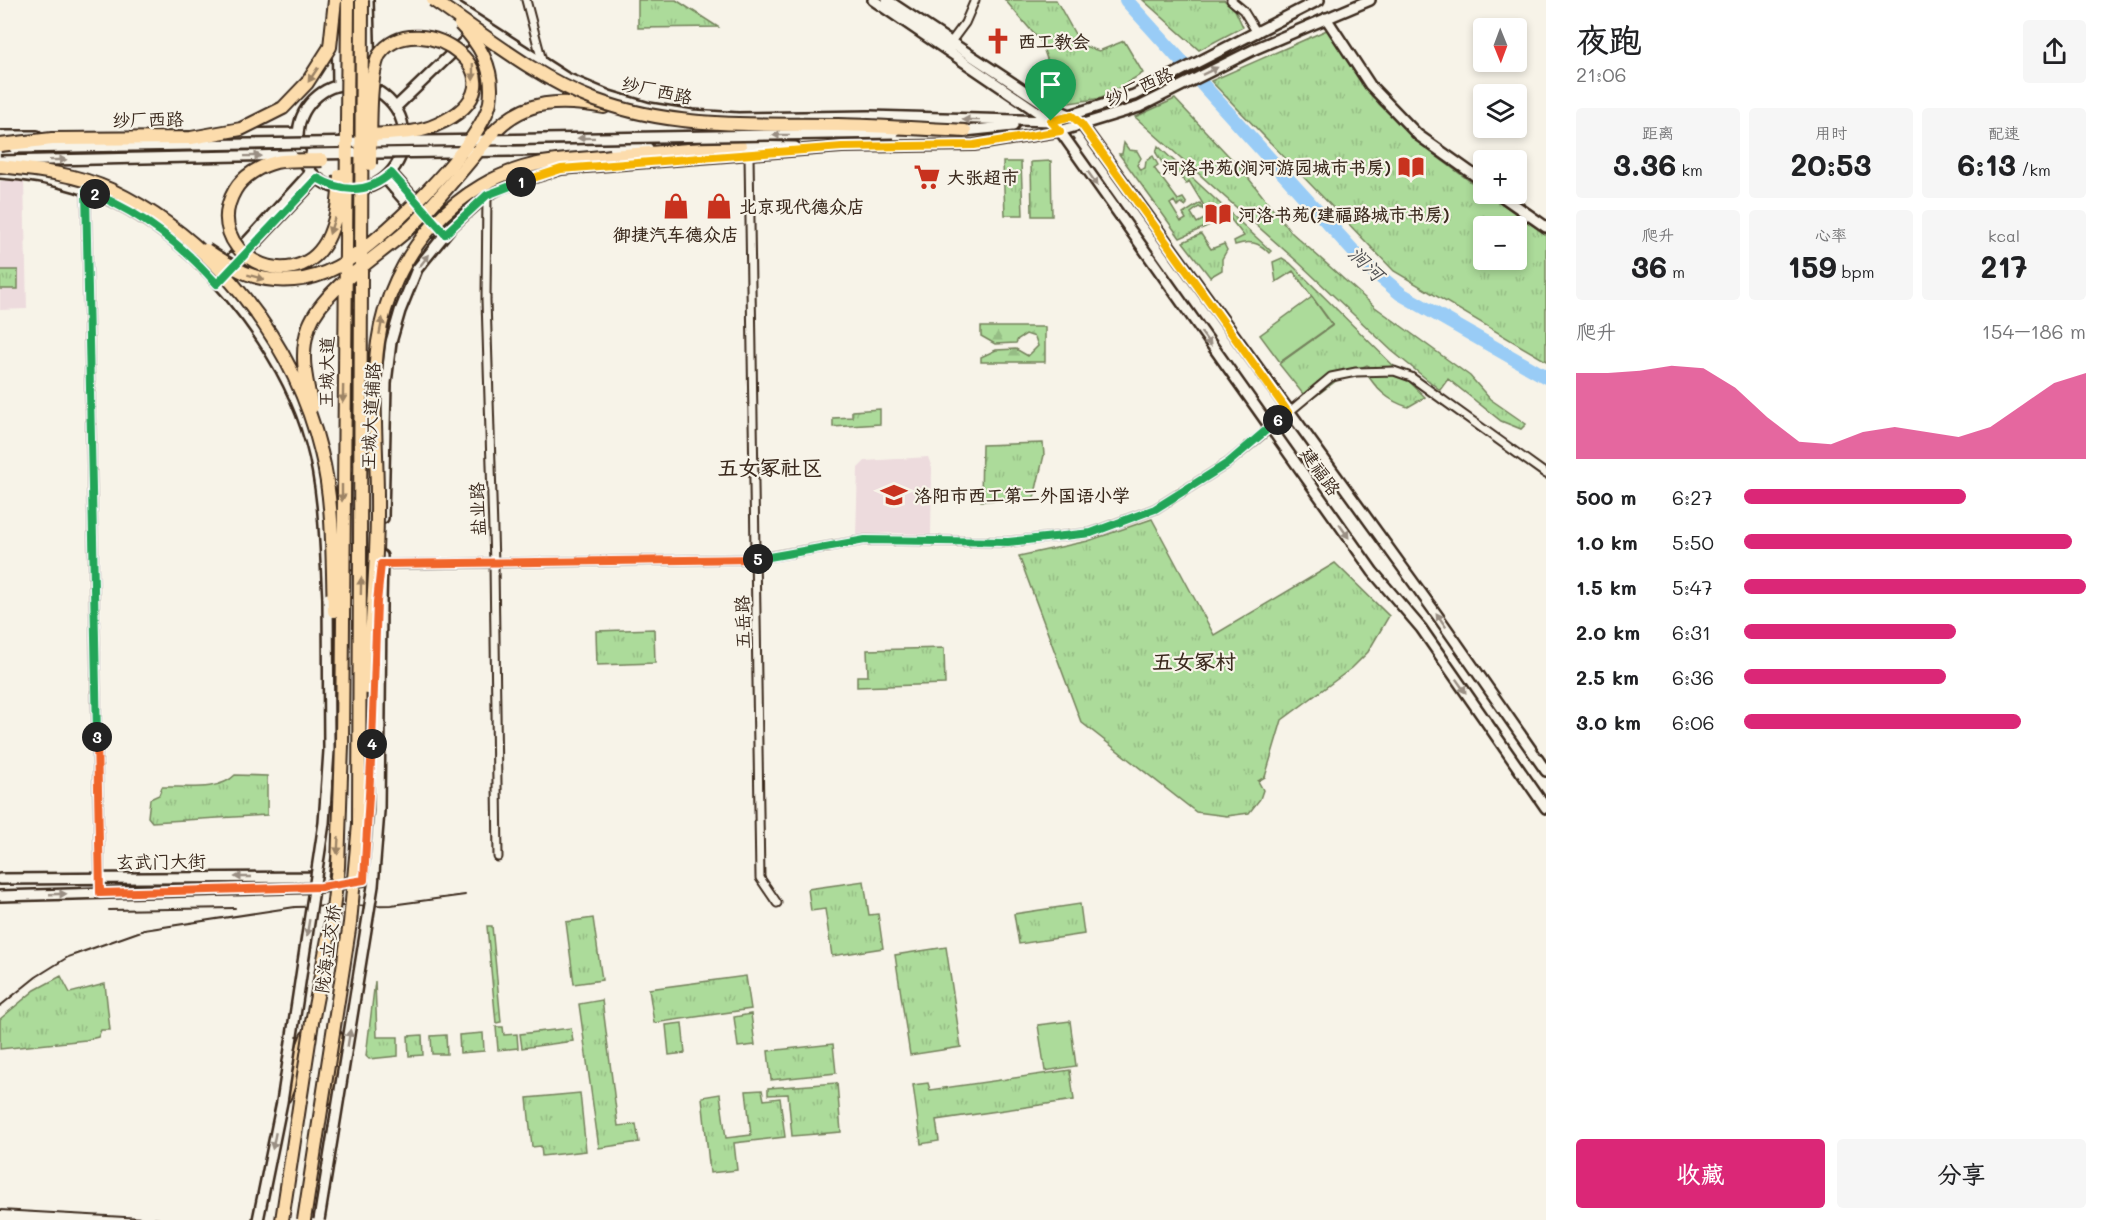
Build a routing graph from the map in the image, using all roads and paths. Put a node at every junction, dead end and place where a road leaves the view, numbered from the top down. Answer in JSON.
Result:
{"nodes":[{"id":1,"x":336,"y":0,"type":"edge"},
{"id":2,"x":347,"y":0,"type":"edge"},
{"id":3,"x":362,"y":0,"type":"edge"},
{"id":4,"x":368,"y":0,"type":"edge"},
{"id":5,"x":427,"y":0,"type":"edge"},
{"id":6,"x":433,"y":0,"type":"edge"},
{"id":7,"x":445,"y":0,"type":"edge"},
{"id":8,"x":526,"y":0,"type":"edge"},
{"id":9,"x":873,"y":0,"type":"edge"},
{"id":10,"x":887,"y":0,"type":"edge"},
{"id":11,"x":975,"y":0,"type":"edge"},
{"id":12,"x":1231,"y":0,"type":"edge"},
{"id":13,"x":1319,"y":0,"type":"edge"},
{"id":14,"x":1370,"y":0,"type":"edge"},
{"id":15,"x":1326,"y":18,"type":"junction"},
{"id":16,"x":414,"y":24,"type":"dead end"},
{"id":17,"x":482,"y":25,"type":"junction"},
{"id":18,"x":450,"y":30,"type":"dead end"},
{"id":19,"x":1254,"y":34,"type":"junction"},
{"id":20,"x":949,"y":45,"type":"junction"},
{"id":21,"x":542,"y":61,"type":"junction"},
{"id":22,"x":338,"y":85,"type":"junction"},
{"id":23,"x":370,"y":86,"type":"junction"},
{"id":24,"x":396,"y":107,"type":"junction"},
{"id":25,"x":1072,"y":116,"type":"junction"},
{"id":26,"x":658,"y":118,"type":"junction"},
{"id":27,"x":1051,"y":121,"type":"junction"},
{"id":28,"x":1082,"y":125,"type":"junction"},
{"id":29,"x":965,"y":131,"type":"junction"},
{"id":30,"x":1060,"y":131,"type":"junction"},
{"id":31,"x":297,"y":133,"type":"junction"},
{"id":32,"x":373,"y":135,"type":"joint"},
{"id":33,"x":0,"y":136,"type":"edge"},
{"id":34,"x":220,"y":144,"type":"junction"},
{"id":35,"x":740,"y":146,"type":"junction"},
{"id":36,"x":0,"y":147,"type":"edge"},
{"id":37,"x":842,"y":147,"type":"junction"},
{"id":38,"x":442,"y":152,"type":"junction"},
{"id":39,"x":748,"y":156,"type":"junction"},
{"id":40,"x":322,"y":160,"type":"joint"},
{"id":41,"x":0,"y":161,"type":"edge"},
{"id":42,"x":0,"y":166,"type":"edge"},
{"id":43,"x":0,"y":173,"type":"edge"},
{"id":44,"x":1473,"y":174,"type":"edge"},
{"id":45,"x":314,"y":175,"type":"junction"},
{"id":46,"x":388,"y":175,"type":"junction"},
{"id":47,"x":86,"y":190,"type":"junction"},
{"id":48,"x":487,"y":195,"type":"junction"},
{"id":49,"x":1513,"y":204,"type":"edge"},
{"id":50,"x":153,"y":213,"type":"junction"},
{"id":51,"x":1546,"y":227,"type":"edge"},
{"id":52,"x":363,"y":228,"type":"junction"},
{"id":53,"x":442,"y":237,"type":"junction"},
{"id":54,"x":215,"y":281,"type":"junction"},
{"id":55,"x":1288,"y":412,"type":"junction"},
{"id":56,"x":1270,"y":427,"type":"junction"},
{"id":57,"x":322,"y":452,"type":"junction"},
{"id":58,"x":1546,"y":474,"type":"edge"},
{"id":59,"x":756,"y":559,"type":"junction"},
{"id":60,"x":381,"y":564,"type":"junction"},
{"id":61,"x":494,"y":564,"type":"junction"},
{"id":62,"x":326,"y":565,"type":"junction"},
{"id":63,"x":360,"y":645,"type":"joint"},
{"id":64,"x":342,"y":745,"type":"joint"},
{"id":65,"x":1546,"y":771,"type":"edge"},
{"id":66,"x":340,"y":804,"type":"junction"},
{"id":67,"x":1546,"y":808,"type":"edge"},
{"id":68,"x":359,"y":824,"type":"junction"},
{"id":69,"x":498,"y":857,"type":"dead end"},
{"id":70,"x":100,"y":878,"type":"junction"},
{"id":71,"x":0,"y":879,"type":"edge"},
{"id":72,"x":100,"y":893,"type":"junction"},
{"id":73,"x":0,"y":896,"type":"edge"},
{"id":74,"x":777,"y":903,"type":"dead end"},
{"id":75,"x":336,"y":1015,"type":"junction"},
{"id":76,"x":312,"y":1022,"type":"junction"},
{"id":77,"x":282,"y":1102,"type":"junction"},
{"id":78,"x":336,"y":1122,"type":"junction"},
{"id":79,"x":258,"y":1220,"type":"edge"},
{"id":80,"x":282,"y":1220,"type":"edge"},
{"id":81,"x":304,"y":1220,"type":"edge"},
{"id":82,"x":319,"y":1220,"type":"edge"}],
"edges":[{"from":1,"to":22,"type":"main road"},
{"from":1,"to":36,"type":"highway","one_way":true,"bridge":true},
{"from":2,"to":40,"type":"highway","one_way":true,"bridge":true},
{"from":2,"to":64,"type":"highway","name":"王城大道","one_way":true,"bridge":true},
{"from":3,"to":52,"type":"highway","name":"王城大道","bridge":true},
{"from":4,"to":23,"type":"main road"},
{"from":50,"to":5,"type":"highway","one_way":true,"bridge":true},
{"from":6,"to":26,"type":"highway","bridge":true},
{"from":7,"to":17,"type":"main road"},
{"from":8,"to":21,"type":"street"},
{"from":9,"to":20,"type":"main road"},
{"from":10,"to":20,"type":"main road"},
{"from":11,"to":20,"type":"street"},
{"from":12,"to":19,"type":"street"},
{"from":13,"to":19,"type":"main road","name":"纱厂西路"},
{"from":14,"to":15,"type":"main road","name":"纱厂西路"},
{"from":28,"to":15,"type":"main road","name":"纱厂西路","one_way":true},
{"from":15,"to":44,"type":"main road"},
{"from":16,"to":52,"type":"highway","bridge":true},
{"from":17,"to":21,"type":"main road","name":"纱厂西路"},
{"from":17,"to":24,"type":"main road"},
{"from":18,"to":32,"type":"highway","one_way":true,"bridge":true},
{"from":19,"to":25,"type":"main road","name":"纱厂西路"},
{"from":20,"to":25,"type":"main road","name":"建福路"},
{"from":20,"to":27,"type":"main road","name":"建福路"},
{"from":27,"to":21,"type":"main road","name":"纱厂西路","one_way":true},
{"from":22,"to":23,"type":"main road"},
{"from":22,"to":31,"type":"main road"},
{"from":23,"to":24,"type":"main road"},
{"from":24,"to":46,"type":"main road"},
{"from":25,"to":27,"type":"main road","name":"纱厂西路"},
{"from":25,"to":28,"type":"main road","name":"建福路"},
{"from":26,"to":29,"type":"highway","bridge":true},
{"from":26,"to":57,"type":"highway","bridge":true},
{"from":27,"to":29,"type":"main road"},
{"from":27,"to":30,"type":"main road","name":"建福路"},
{"from":28,"to":30,"type":"main road","name":"纱厂西路"},
{"from":28,"to":55,"type":"main road","name":"建福路"},
{"from":29,"to":34,"type":"main road","one_way":true,"bridge":true},
{"from":30,"to":37,"type":"main road","name":"纱厂西路"},
{"from":30,"to":56,"type":"main road","name":"建福路","one_way":true},
{"from":31,"to":33,"type":"main road","name":"纱厂西路"},
{"from":31,"to":45,"type":"main road"},
{"from":32,"to":34,"type":"main road","bridge":true},
{"from":34,"to":36,"type":"main road","bridge":true},
{"from":35,"to":37,"type":"main road"},
{"from":35,"to":38,"type":"main road","bridge":true},
{"from":68,"to":35,"type":"highway","one_way":true,"bridge":true},
{"from":37,"to":39,"type":"main road","name":"纱厂西路"},
{"from":38,"to":40,"type":"main road","bridge":true},
{"from":41,"to":38,"type":"main road","one_way":true,"bridge":true},
{"from":39,"to":48,"type":"main road","name":"纱厂西路"},
{"from":39,"to":59,"type":"street","name":"五岳路"},
{"from":42,"to":50,"type":"highway","bridge":true},
{"from":43,"to":47,"type":"main road"},
{"from":45,"to":46,"type":"main road"},
{"from":45,"to":54,"type":"main road"},
{"from":46,"to":53,"type":"main road"},
{"from":47,"to":54,"type":"main road"},
{"from":47,"to":70,"type":"street"},
{"from":48,"to":53,"type":"main road","name":"纱厂西路"},
{"from":48,"to":61,"type":"street","name":"盐业路"},
{"from":49,"to":51,"type":"main road"},
{"from":50,"to":57,"type":"highway","bridge":true},
{"from":63,"to":52,"type":"highway","name":"王城大道","one_way":true,"bridge":true},
{"from":60,"to":53,"type":"main road","name":"王城大道辅路","one_way":true},
{"from":54,"to":62,"type":"main road"},
{"from":55,"to":56,"type":"street"},
{"from":55,"to":58,"type":"street"},
{"from":65,"to":55,"type":"main road","name":"建福路","one_way":true},
{"from":56,"to":59,"type":"street"},
{"from":56,"to":67,"type":"main road","name":"建福路","one_way":true},
{"from":57,"to":66,"type":"highway","bridge":true},
{"from":59,"to":61,"type":"street"},
{"from":59,"to":74,"type":"street","name":"五岳路"},
{"from":60,"to":61,"type":"street"},
{"from":60,"to":62,"type":"street"},
{"from":60,"to":72,"type":"main road","name":"玄武门大街"},
{"from":78,"to":60,"type":"main road","name":"王城大道辅路","one_way":true,"bridge":true},
{"from":61,"to":69,"type":"street","name":"盐业路"},
{"from":62,"to":70,"type":"main road","name":"玄武门大街","one_way":true},
{"from":62,"to":77,"type":"main road","one_way":true,"bridge":true},
{"from":63,"to":68,"type":"highway","name":"陇海立交桥","bridge":true},
{"from":64,"to":66,"type":"highway","name":"陇海立交桥","bridge":true},
{"from":66,"to":76,"type":"highway","name":"陇海立交桥","one_way":true,"bridge":true},
{"from":68,"to":75,"type":"highway","name":"陇海立交桥","bridge":true},
{"from":70,"to":71,"type":"main road","name":"玄武门大街"},
{"from":70,"to":72,"type":"street"},
{"from":73,"to":72,"type":"main road","name":"玄武门大街","one_way":true},
{"from":75,"to":78,"type":"highway","bridge":true},
{"from":75,"to":81,"type":"highway","name":"陇海立交桥","bridge":true},
{"from":76,"to":77,"type":"highway","bridge":true},
{"from":76,"to":80,"type":"highway","name":"陇海立交桥","bridge":true},
{"from":77,"to":79,"type":"main road","one_way":true,"bridge":true},
{"from":78,"to":82,"type":"main road","name":"王城大道辅路","bridge":true}]}
